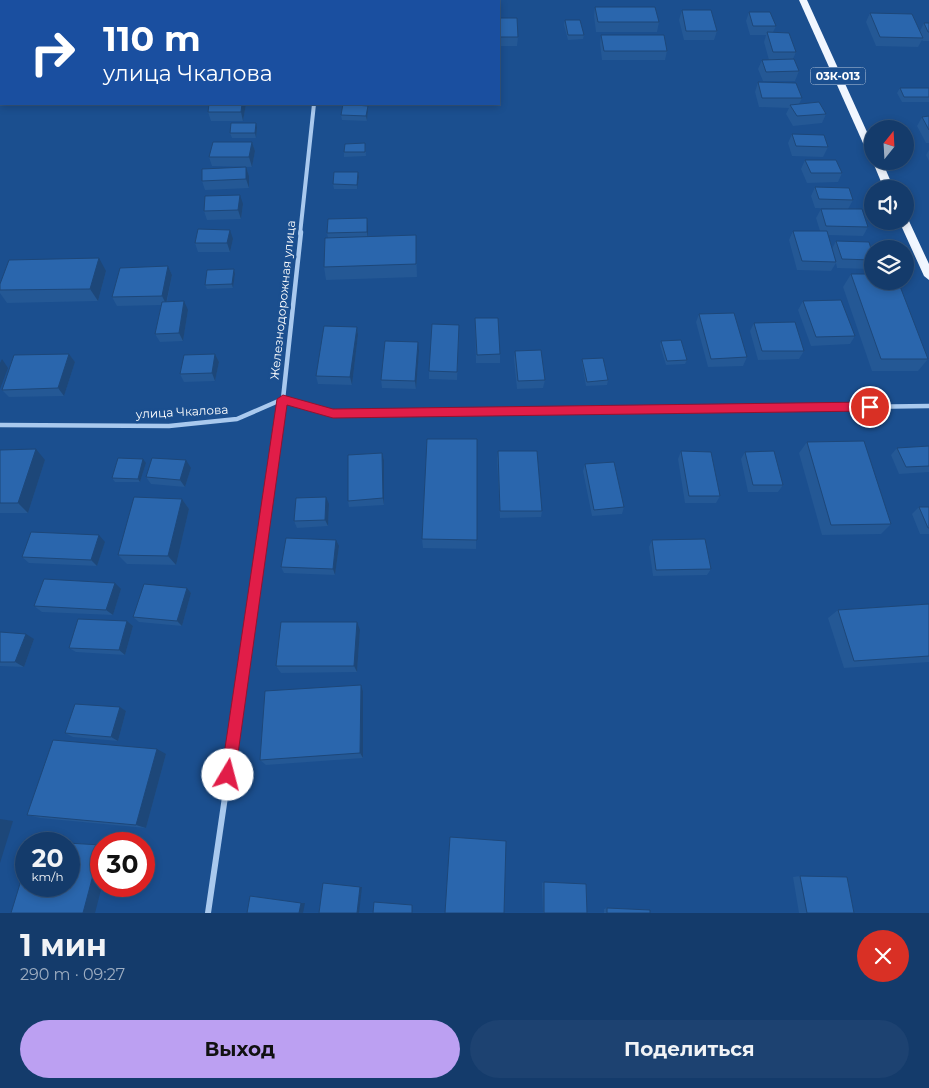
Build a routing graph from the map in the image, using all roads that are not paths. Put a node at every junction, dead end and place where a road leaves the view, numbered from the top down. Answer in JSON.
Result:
{"nodes":[{"id":1,"x":803,"y":0,"type":"edge"},
{"id":2,"x":314,"y":105,"type":"edge"},
{"id":3,"x":864,"y":134,"type":"edge"},
{"id":4,"x":908,"y":230,"type":"edge"},
{"id":5,"x":929,"y":276,"type":"edge"},
{"id":6,"x":283,"y":399,"type":"junction"},
{"id":7,"x":929,"y":406,"type":"edge"},
{"id":8,"x":0,"y":425,"type":"edge"},
{"id":9,"x":208,"y":913,"type":"edge"}],
"edges":[{"from":1,"to":3,"type":"main road","number":"03К-013"},
{"from":2,"to":6,"type":"street","name":"Железнодорожная улица"},
{"from":4,"to":5,"type":"main road"},
{"from":6,"to":7,"type":"street"},
{"from":6,"to":8,"type":"street","name":"улица Чкалова"},
{"from":6,"to":9,"type":"street","name":"Железнодорожная улица"}]}
